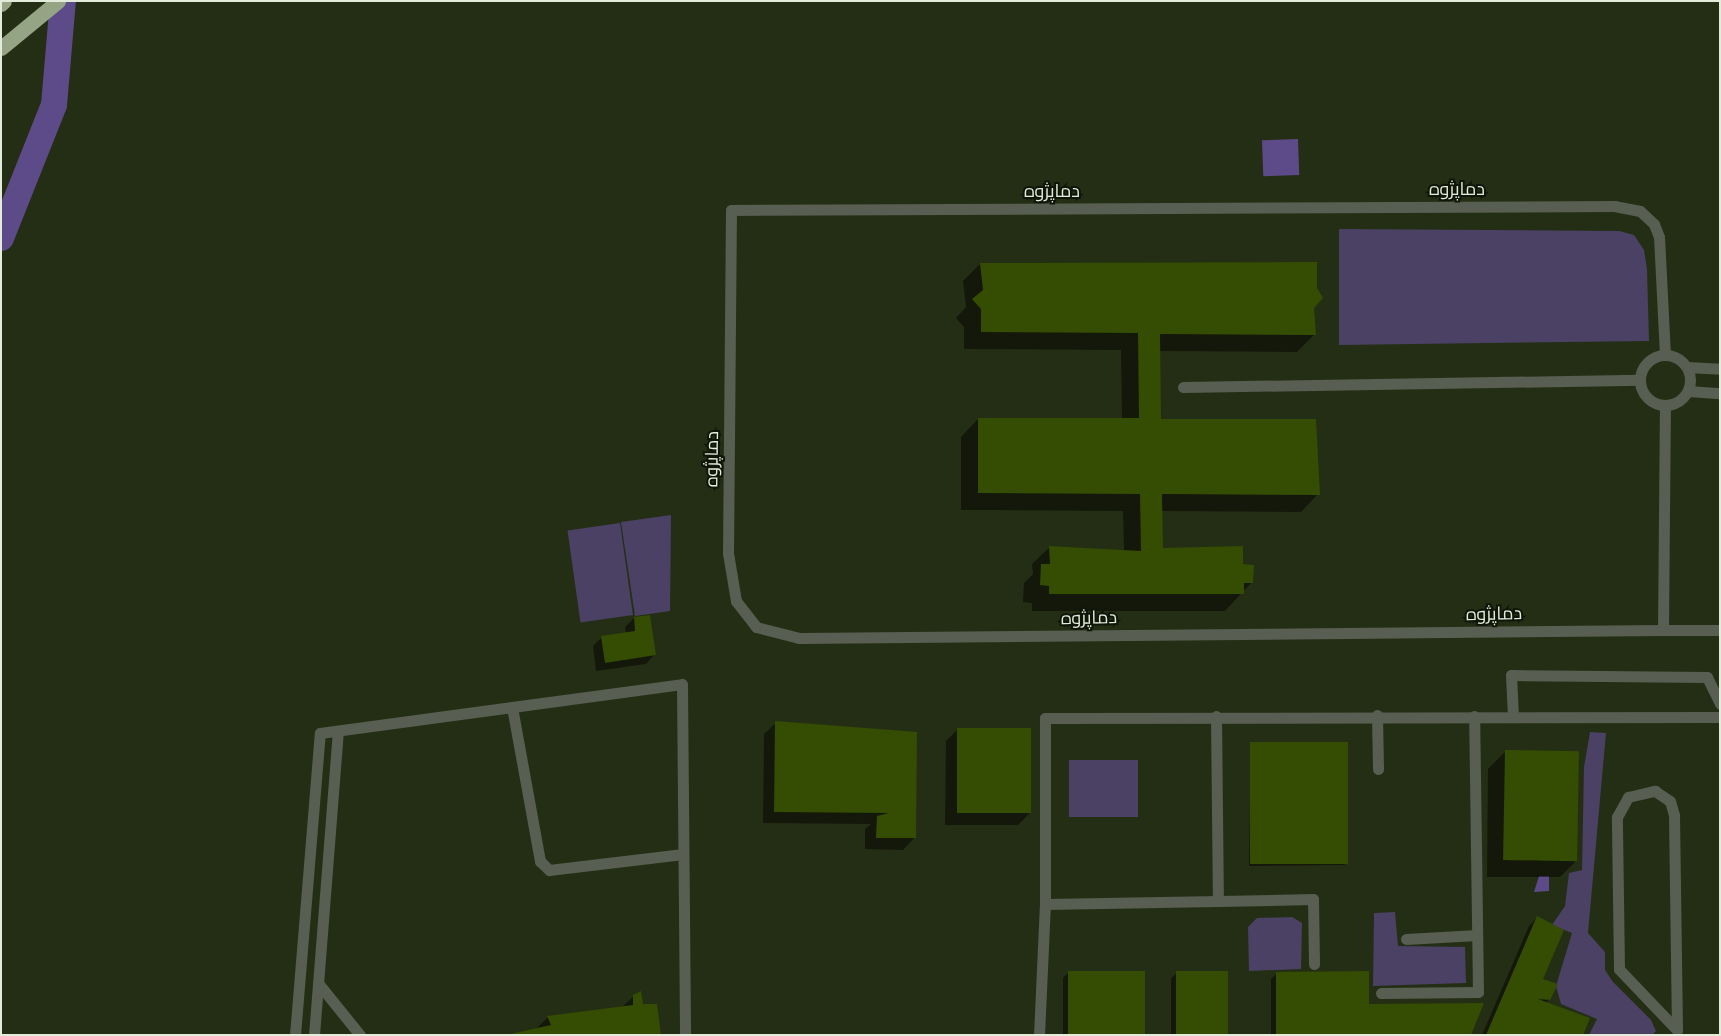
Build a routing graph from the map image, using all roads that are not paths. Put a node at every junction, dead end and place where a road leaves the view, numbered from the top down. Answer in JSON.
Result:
{"nodes":[{"id":1,"x":4,"y":1,"type":"edge"},
{"id":2,"x":58,"y":1,"type":"edge"},
{"id":3,"x":1,"y":4,"type":"edge"},
{"id":4,"x":1,"y":48,"type":"edge"},
{"id":5,"x":1664,"y":355,"type":"junction"},
{"id":6,"x":1687,"y":367,"type":"junction"},
{"id":7,"x":1720,"y":369,"type":"edge"},
{"id":8,"x":1640,"y":380,"type":"junction"},
{"id":9,"x":1183,"y":387,"type":"dead end"},
{"id":10,"x":1688,"y":391,"type":"junction"},
{"id":11,"x":1720,"y":393,"type":"edge"},
{"id":12,"x":1665,"y":405,"type":"junction"},
{"id":13,"x":1664,"y":630,"type":"junction"},
{"id":14,"x":1720,"y":630,"type":"edge"},
{"id":15,"x":1720,"y":704,"type":"edge"},
{"id":16,"x":512,"y":707,"type":"junction"},
{"id":17,"x":1377,"y":715,"type":"junction"},
{"id":18,"x":1216,"y":716,"type":"junction"},
{"id":19,"x":1474,"y":716,"type":"junction"},
{"id":20,"x":1513,"y":717,"type":"junction"},
{"id":21,"x":1720,"y":717,"type":"edge"},
{"id":22,"x":338,"y":731,"type":"junction"},
{"id":23,"x":1378,"y":769,"type":"dead end"},
{"id":24,"x":684,"y":854,"type":"junction"},
{"id":25,"x":1218,"y":901,"type":"junction"},
{"id":26,"x":1045,"y":904,"type":"junction"},
{"id":27,"x":1477,"y":935,"type":"junction"},
{"id":28,"x":1406,"y":939,"type":"dead end"},
{"id":29,"x":1314,"y":964,"type":"dead end"},
{"id":30,"x":318,"y":983,"type":"junction"},
{"id":31,"x":1381,"y":993,"type":"dead end"},
{"id":32,"x":1678,"y":1033,"type":"edge"},
{"id":33,"x":295,"y":1035,"type":"edge"},
{"id":34,"x":314,"y":1035,"type":"edge"},
{"id":35,"x":360,"y":1035,"type":"edge"},
{"id":36,"x":685,"y":1035,"type":"edge"},
{"id":37,"x":1039,"y":1035,"type":"edge"}],
"edges":[{"from":1,"to":3,"type":"highway"},
{"from":2,"to":4,"type":"highway"},
{"from":5,"to":6,"type":"street"},
{"from":5,"to":8,"type":"street"},
{"from":5,"to":13,"type":"street","name":"دماپژوه"},
{"from":6,"to":7,"type":"street"},
{"from":6,"to":10,"type":"street"},
{"from":8,"to":9,"type":"street"},
{"from":8,"to":12,"type":"street"},
{"from":10,"to":11,"type":"street"},
{"from":10,"to":12,"type":"street"},
{"from":12,"to":13,"type":"street"},
{"from":13,"to":14,"type":"street"},
{"from":15,"to":20,"type":"street"},
{"from":16,"to":22,"type":"street"},
{"from":16,"to":24,"type":"street"},
{"from":16,"to":24,"type":"street"},
{"from":17,"to":18,"type":"street"},
{"from":17,"to":19,"type":"street"},
{"from":17,"to":23,"type":"street"},
{"from":18,"to":25,"type":"street"},
{"from":18,"to":26,"type":"street"},
{"from":19,"to":20,"type":"street"},
{"from":19,"to":27,"type":"street"},
{"from":20,"to":21,"type":"street"},
{"from":22,"to":30,"type":"street"},
{"from":22,"to":33,"type":"street"},
{"from":24,"to":36,"type":"street"},
{"from":25,"to":26,"type":"street"},
{"from":25,"to":29,"type":"street"},
{"from":26,"to":37,"type":"street"},
{"from":27,"to":28,"type":"street"},
{"from":27,"to":31,"type":"street"},
{"from":30,"to":34,"type":"street"},
{"from":30,"to":35,"type":"street"},
{"from":32,"to":32,"type":"street"}]}
